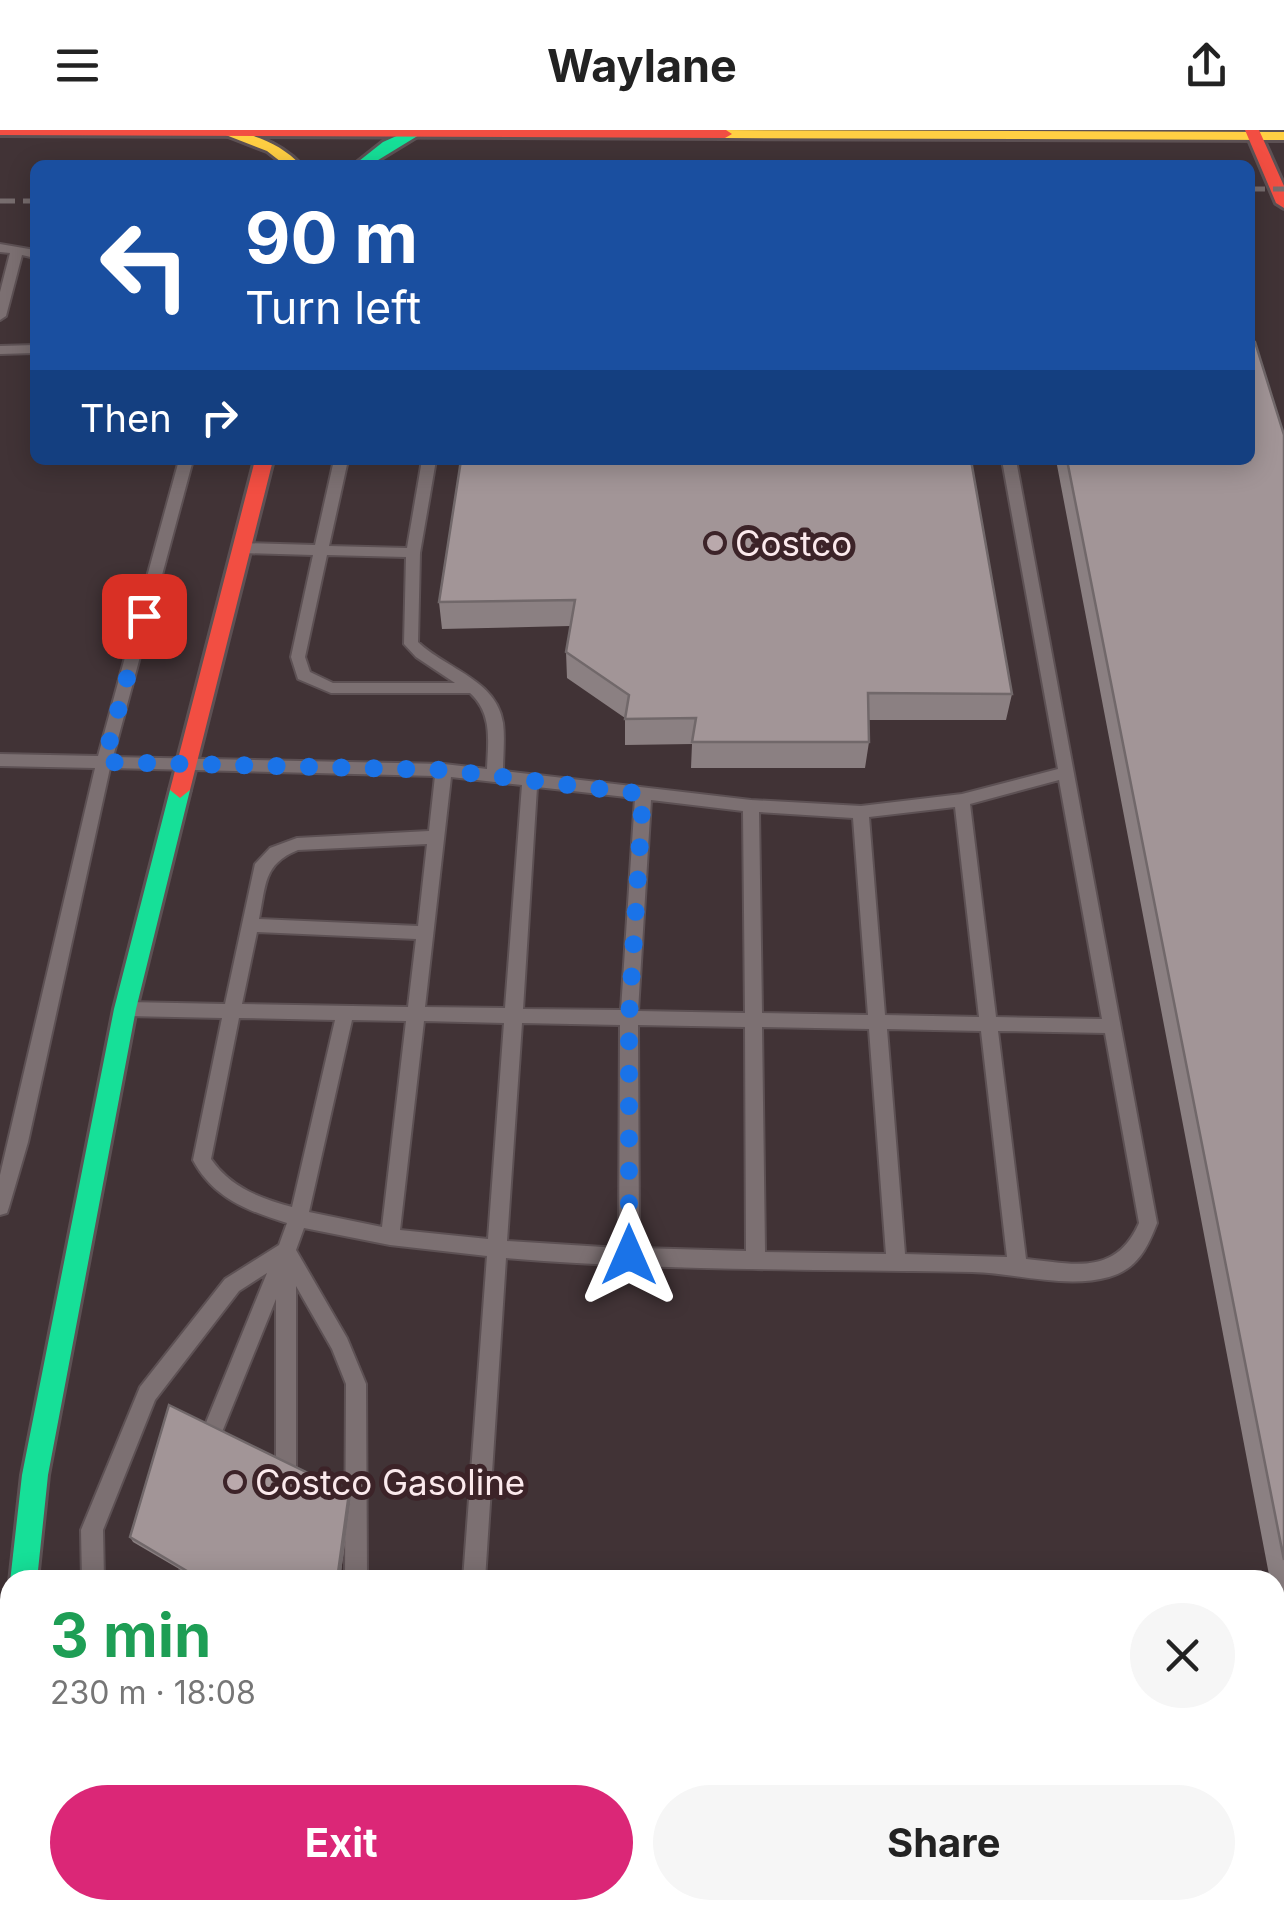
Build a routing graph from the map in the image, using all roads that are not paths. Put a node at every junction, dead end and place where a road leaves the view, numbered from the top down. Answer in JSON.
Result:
{"nodes":[{"id":1,"x":220,"y":130,"type":"edge"},
{"id":2,"x":0,"y":131,"type":"edge"},
{"id":3,"x":418,"y":132,"type":"edge"},
{"id":4,"x":1253,"y":133,"type":"edge"},
{"id":5,"x":1284,"y":136,"type":"edge"},
{"id":6,"x":288,"y":160,"type":"edge"},
{"id":7,"x":368,"y":160,"type":"edge"},
{"id":8,"x":1284,"y":203,"type":"edge"},
{"id":9,"x":0,"y":248,"type":"edge"},
{"id":10,"x":17,"y":251,"type":"junction"},
{"id":11,"x":30,"y":253,"type":"edge"},
{"id":12,"x":0,"y":316,"type":"edge"},
{"id":13,"x":30,"y":349,"type":"edge"},
{"id":14,"x":0,"y":350,"type":"edge"},
{"id":15,"x":185,"y":465,"type":"edge"},
{"id":16,"x":263,"y":465,"type":"edge"},
{"id":17,"x":340,"y":465,"type":"edge"},
{"id":18,"x":428,"y":465,"type":"edge"},
{"id":19,"x":1010,"y":465,"type":"edge"},
{"id":20,"x":242,"y":548,"type":"junction"},
{"id":21,"x":322,"y":551,"type":"junction"},
{"id":22,"x":413,"y":553,"type":"junction"},
{"id":23,"x":474,"y":688,"type":"junction"},
{"id":24,"x":0,"y":760,"type":"edge"},
{"id":25,"x":104,"y":762,"type":"junction"},
{"id":26,"x":189,"y":762,"type":"junction"},
{"id":27,"x":444,"y":770,"type":"junction"},
{"id":28,"x":1066,"y":773,"type":"junction"},
{"id":29,"x":495,"y":775,"type":"junction"},
{"id":30,"x":530,"y":778,"type":"junction"},
{"id":31,"x":643,"y":794,"type":"junction"},
{"id":32,"x":962,"y":800,"type":"junction"},
{"id":33,"x":751,"y":806,"type":"junction"},
{"id":34,"x":861,"y":812,"type":"junction"},
{"id":35,"x":437,"y":837,"type":"junction"},
{"id":36,"x":251,"y":924,"type":"junction"},
{"id":37,"x":426,"y":933,"type":"junction"},
{"id":38,"x":125,"y":1010,"type":"junction"},
{"id":39,"x":234,"y":1012,"type":"junction"},
{"id":40,"x":345,"y":1013,"type":"junction"},
{"id":41,"x":418,"y":1014,"type":"junction"},
{"id":42,"x":516,"y":1016,"type":"junction"},
{"id":43,"x":629,"y":1018,"type":"junction"},
{"id":44,"x":752,"y":1020,"type":"junction"},
{"id":45,"x":876,"y":1022,"type":"junction"},
{"id":46,"x":991,"y":1024,"type":"junction"},
{"id":47,"x":1111,"y":1026,"type":"junction"},
{"id":48,"x":0,"y":1207,"type":"edge"},
{"id":49,"x":299,"y":1216,"type":"junction"},
{"id":50,"x":390,"y":1237,"type":"junction"},
{"id":51,"x":497,"y":1247,"type":"junction"},
{"id":52,"x":286,"y":1251,"type":"junction"},
{"id":53,"x":629,"y":1255,"type":"junction"},
{"id":54,"x":756,"y":1258,"type":"junction"},
{"id":55,"x":896,"y":1262,"type":"junction"},
{"id":56,"x":1017,"y":1265,"type":"junction"},
{"id":57,"x":213,"y":1430,"type":"edge"},
{"id":58,"x":286,"y":1466,"type":"edge"},
{"id":59,"x":35,"y":1474,"type":"junction"},
{"id":60,"x":12,"y":1506,"type":"dead end"},
{"id":61,"x":24,"y":1570,"type":"edge"},
{"id":62,"x":93,"y":1570,"type":"edge"},
{"id":63,"x":356,"y":1570,"type":"edge"},
{"id":64,"x":475,"y":1570,"type":"edge"}],
"edges":[{"from":1,"to":2,"type":"main road"},
{"from":1,"to":3,"type":"main road"},
{"from":1,"to":6,"type":"main road"},
{"from":3,"to":4,"type":"main road"},
{"from":3,"to":7,"type":"main road"},
{"from":4,"to":5,"type":"main road"},
{"from":4,"to":8,"type":"main road"},
{"from":9,"to":10,"type":"lane"},
{"from":10,"to":11,"type":"lane"},
{"from":10,"to":12,"type":"lane"},
{"from":13,"to":14,"type":"lane"},
{"from":15,"to":25,"type":"lane"},
{"from":16,"to":20,"type":"main road"},
{"from":17,"to":21,"type":"lane"},
{"from":18,"to":22,"type":"lane"},
{"from":19,"to":28,"type":"lane"},
{"from":20,"to":21,"type":"lane"},
{"from":20,"to":26,"type":"main road"},
{"from":21,"to":22,"type":"lane"},
{"from":21,"to":23,"type":"lane"},
{"from":22,"to":23,"type":"lane"},
{"from":23,"to":29,"type":"lane"},
{"from":24,"to":25,"type":"lane"},
{"from":25,"to":26,"type":"lane"},
{"from":25,"to":48,"type":"lane"},
{"from":26,"to":27,"type":"lane"},
{"from":26,"to":38,"type":"main road"},
{"from":27,"to":29,"type":"lane"},
{"from":27,"to":35,"type":"lane"},
{"from":28,"to":32,"type":"lane"},
{"from":28,"to":47,"type":"lane"},
{"from":29,"to":30,"type":"lane"},
{"from":30,"to":31,"type":"lane"},
{"from":30,"to":42,"type":"lane"},
{"from":31,"to":33,"type":"lane"},
{"from":31,"to":43,"type":"lane"},
{"from":32,"to":34,"type":"lane"},
{"from":32,"to":46,"type":"lane"},
{"from":33,"to":34,"type":"lane"},
{"from":33,"to":44,"type":"lane"},
{"from":34,"to":45,"type":"lane"},
{"from":35,"to":36,"type":"lane"},
{"from":35,"to":37,"type":"lane"},
{"from":36,"to":37,"type":"lane"},
{"from":36,"to":39,"type":"lane"},
{"from":37,"to":41,"type":"lane"},
{"from":38,"to":39,"type":"lane"},
{"from":38,"to":59,"type":"main road"},
{"from":39,"to":40,"type":"lane"},
{"from":39,"to":49,"type":"lane"},
{"from":40,"to":41,"type":"lane"},
{"from":40,"to":49,"type":"lane"},
{"from":41,"to":42,"type":"lane"},
{"from":41,"to":50,"type":"lane"},
{"from":42,"to":43,"type":"lane"},
{"from":42,"to":51,"type":"lane"},
{"from":43,"to":44,"type":"lane"},
{"from":43,"to":53,"type":"lane"},
{"from":44,"to":45,"type":"lane"},
{"from":44,"to":54,"type":"lane"},
{"from":45,"to":46,"type":"lane"},
{"from":45,"to":55,"type":"lane"},
{"from":46,"to":47,"type":"lane"},
{"from":46,"to":56,"type":"lane"},
{"from":47,"to":56,"type":"lane"},
{"from":49,"to":50,"type":"lane"},
{"from":49,"to":52,"type":"lane"},
{"from":50,"to":51,"type":"lane"},
{"from":51,"to":53,"type":"lane"},
{"from":51,"to":64,"type":"lane"},
{"from":52,"to":57,"type":"lane"},
{"from":52,"to":58,"type":"lane"},
{"from":52,"to":62,"type":"lane"},
{"from":52,"to":63,"type":"lane"},
{"from":53,"to":54,"type":"lane"},
{"from":54,"to":55,"type":"lane"},
{"from":55,"to":56,"type":"lane"},
{"from":59,"to":60,"type":"main road"},
{"from":59,"to":61,"type":"main road"}]}
